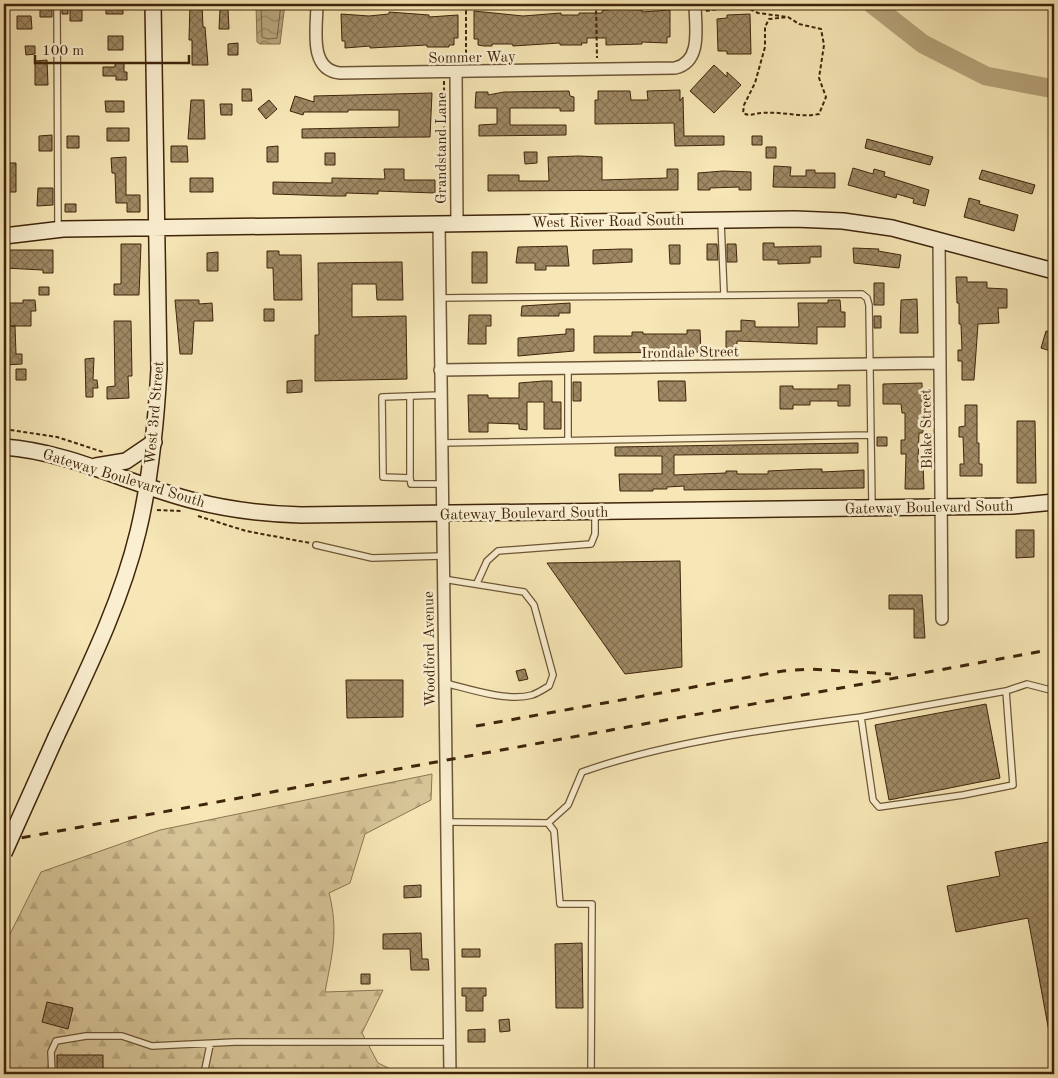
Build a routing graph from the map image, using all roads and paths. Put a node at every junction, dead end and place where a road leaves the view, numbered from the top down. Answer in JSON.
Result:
{"nodes":[{"id":1,"x":57,"y":4,"type":"edge"},
{"id":2,"x":153,"y":4,"type":"edge"},
{"id":3,"x":337,"y":4,"type":"edge"},
{"id":4,"x":398,"y":4,"type":"edge"},
{"id":5,"x":428,"y":4,"type":"edge"},
{"id":6,"x":446,"y":4,"type":"edge"},
{"id":7,"x":466,"y":4,"type":"edge"},
{"id":8,"x":486,"y":4,"type":"edge"},
{"id":9,"x":570,"y":4,"type":"edge"},
{"id":10,"x":596,"y":4,"type":"edge"},
{"id":11,"x":612,"y":4,"type":"edge"},
{"id":12,"x":654,"y":4,"type":"edge"},
{"id":13,"x":695,"y":4,"type":"edge"},
{"id":14,"x":321,"y":5,"type":"edge"},
{"id":15,"x":706,"y":11,"type":"dead end"},
{"id":16,"x":788,"y":17,"type":"junction"},
{"id":17,"x":598,"y":60,"type":"dead end"},
{"id":18,"x":466,"y":62,"type":"dead end"},
{"id":19,"x":444,"y":72,"type":"junction"},
{"id":20,"x":456,"y":72,"type":"junction"},
{"id":21,"x":445,"y":198,"type":"dead end"},
{"id":22,"x":721,"y":220,"type":"junction"},
{"id":23,"x":457,"y":223,"type":"junction"},
{"id":24,"x":439,"y":224,"type":"junction"},
{"id":25,"x":156,"y":228,"type":"junction"},
{"id":26,"x":58,"y":229,"type":"junction"},
{"id":27,"x":4,"y":236,"type":"edge"},
{"id":28,"x":940,"y":239,"type":"junction"},
{"id":29,"x":1054,"y":271,"type":"edge"},
{"id":30,"x":724,"y":294,"type":"junction"},
{"id":31,"x":439,"y":298,"type":"junction"},
{"id":32,"x":940,"y":363,"type":"junction"},
{"id":33,"x":869,"y":364,"type":"junction"},
{"id":34,"x":568,"y":368,"type":"junction"},
{"id":35,"x":440,"y":370,"type":"junction"},
{"id":36,"x":440,"y":395,"type":"junction"},
{"id":37,"x":410,"y":396,"type":"junction"},
{"id":38,"x":4,"y":429,"type":"edge"},
{"id":39,"x":870,"y":435,"type":"junction"},
{"id":40,"x":568,"y":440,"type":"junction"},
{"id":41,"x":154,"y":442,"type":"junction"},
{"id":42,"x":441,"y":443,"type":"junction"},
{"id":43,"x":4,"y":447,"type":"edge"},
{"id":44,"x":108,"y":453,"type":"dead end"},
{"id":45,"x":95,"y":467,"type":"junction"},
{"id":46,"x":410,"y":478,"type":"junction"},
{"id":47,"x":442,"y":484,"type":"junction"},
{"id":48,"x":147,"y":486,"type":"junction"},
{"id":49,"x":1054,"y":502,"type":"edge"},
{"id":50,"x":942,"y":507,"type":"junction"},
{"id":51,"x":872,"y":508,"type":"junction"},
{"id":52,"x":154,"y":510,"type":"dead end"},
{"id":53,"x":186,"y":512,"type":"dead end"},
{"id":54,"x":596,"y":512,"type":"junction"},
{"id":55,"x":191,"y":514,"type":"dead end"},
{"id":56,"x":442,"y":514,"type":"junction"},
{"id":57,"x":316,"y":545,"type":"joint"},
{"id":58,"x":442,"y":556,"type":"junction"},
{"id":59,"x":442,"y":579,"type":"junction"},
{"id":60,"x":477,"y":584,"type":"junction"},
{"id":61,"x":942,"y":620,"type":"dead end"},
{"id":62,"x":444,"y":683,"type":"junction"},
{"id":63,"x":1006,"y":691,"type":"junction"},
{"id":64,"x":1054,"y":691,"type":"edge"},
{"id":65,"x":861,"y":717,"type":"junction"},
{"id":66,"x":447,"y":822,"type":"junction"},
{"id":67,"x":548,"y":823,"type":"junction"},
{"id":68,"x":4,"y":853,"type":"edge"},
{"id":69,"x":449,"y":1042,"type":"junction"},
{"id":70,"x":210,"y":1045,"type":"junction"},
{"id":71,"x":52,"y":1074,"type":"edge"},
{"id":72,"x":204,"y":1074,"type":"edge"},
{"id":73,"x":450,"y":1074,"type":"edge"},
{"id":74,"x":591,"y":1074,"type":"edge"}],
"edges":[{"from":1,"to":26,"type":"lane"},
{"from":2,"to":25,"type":"main road","name":"West 3rd Street"},
{"from":3,"to":4,"type":"path"},
{"from":3,"to":14,"type":"path"},
{"from":5,"to":6,"type":"path"},
{"from":7,"to":18,"type":"path"},
{"from":8,"to":9,"type":"path"},
{"from":10,"to":17,"type":"path"},
{"from":11,"to":12,"type":"path"},
{"from":13,"to":20,"type":"street","name":"Sommer Way"},
{"from":14,"to":19,"type":"street","name":"Sommer Way"},
{"from":15,"to":16,"type":"path"},
{"from":16,"to":16,"type":"path"},
{"from":19,"to":20,"type":"street","name":"Sommer Way"},
{"from":19,"to":21,"type":"path"},
{"from":20,"to":23,"type":"street","name":"Grandstand Lane"},
{"from":22,"to":23,"type":"main road","name":"West River Road South"},
{"from":22,"to":28,"type":"main road","name":"West River Road South"},
{"from":22,"to":30,"type":"lane"},
{"from":23,"to":24,"type":"main road","name":"West River Road South"},
{"from":24,"to":25,"type":"main road","name":"West River Road South"},
{"from":24,"to":31,"type":"street","name":"Woodford Avenue"},
{"from":25,"to":26,"type":"main road","name":"West River Road South"},
{"from":25,"to":41,"type":"main road","name":"West 3rd Street"},
{"from":26,"to":27,"type":"main road","name":"West River Road South"},
{"from":28,"to":29,"type":"main road","name":"West River Road South"},
{"from":28,"to":32,"type":"street","name":"Blake Street"},
{"from":30,"to":31,"type":"lane"},
{"from":30,"to":33,"type":"lane"},
{"from":31,"to":35,"type":"street","name":"Woodford Avenue"},
{"from":32,"to":33,"type":"street","name":"Irondale Street"},
{"from":32,"to":50,"type":"street","name":"Blake Street"},
{"from":33,"to":34,"type":"street","name":"Irondale Street"},
{"from":33,"to":39,"type":"lane"},
{"from":34,"to":35,"type":"street","name":"Irondale Street"},
{"from":34,"to":40,"type":"lane"},
{"from":35,"to":36,"type":"street","name":"Woodford Avenue"},
{"from":36,"to":37,"type":"lane"},
{"from":36,"to":42,"type":"street","name":"Woodford Avenue"},
{"from":37,"to":46,"type":"lane"},
{"from":37,"to":46,"type":"lane"},
{"from":38,"to":44,"type":"path"},
{"from":39,"to":40,"type":"lane"},
{"from":39,"to":51,"type":"lane"},
{"from":40,"to":42,"type":"lane"},
{"from":41,"to":45,"type":"main road"},
{"from":41,"to":48,"type":"main road","name":"West 3rd Street"},
{"from":42,"to":47,"type":"street","name":"Woodford Avenue"},
{"from":43,"to":45,"type":"main road","name":"Gateway Boulevard South"},
{"from":45,"to":48,"type":"main road","name":"Gateway Boulevard South"},
{"from":46,"to":47,"type":"lane"},
{"from":47,"to":56,"type":"street","name":"Woodford Avenue"},
{"from":48,"to":56,"type":"main road","name":"Gateway Boulevard South"},
{"from":48,"to":68,"type":"main road","name":"West 3rd Street","bridge":true},
{"from":49,"to":50,"type":"main road","name":"Gateway Boulevard South"},
{"from":50,"to":51,"type":"main road","name":"Gateway Boulevard South"},
{"from":50,"to":61,"type":"street","name":"Blake Street"},
{"from":51,"to":54,"type":"main road","name":"Gateway Boulevard South"},
{"from":52,"to":53,"type":"path"},
{"from":54,"to":56,"type":"main road","name":"Gateway Boulevard South"},
{"from":54,"to":60,"type":"lane"},
{"from":55,"to":57,"type":"path"},
{"from":56,"to":58,"type":"street","name":"Woodford Avenue"},
{"from":57,"to":58,"type":"lane"},
{"from":58,"to":59,"type":"street","name":"Woodford Avenue"},
{"from":59,"to":60,"type":"lane"},
{"from":59,"to":62,"type":"street","name":"Woodford Avenue"},
{"from":60,"to":62,"type":"lane"},
{"from":62,"to":66,"type":"street","name":"Woodford Avenue"},
{"from":63,"to":64,"type":"lane"},
{"from":63,"to":65,"type":"lane"},
{"from":63,"to":65,"type":"lane"},
{"from":65,"to":67,"type":"lane"},
{"from":66,"to":67,"type":"lane"},
{"from":66,"to":69,"type":"street","name":"Woodford Avenue"},
{"from":67,"to":74,"type":"lane"},
{"from":69,"to":70,"type":"lane"},
{"from":69,"to":73,"type":"street","name":"Woodford Avenue"},
{"from":70,"to":71,"type":"lane"},
{"from":70,"to":72,"type":"lane"}]}
